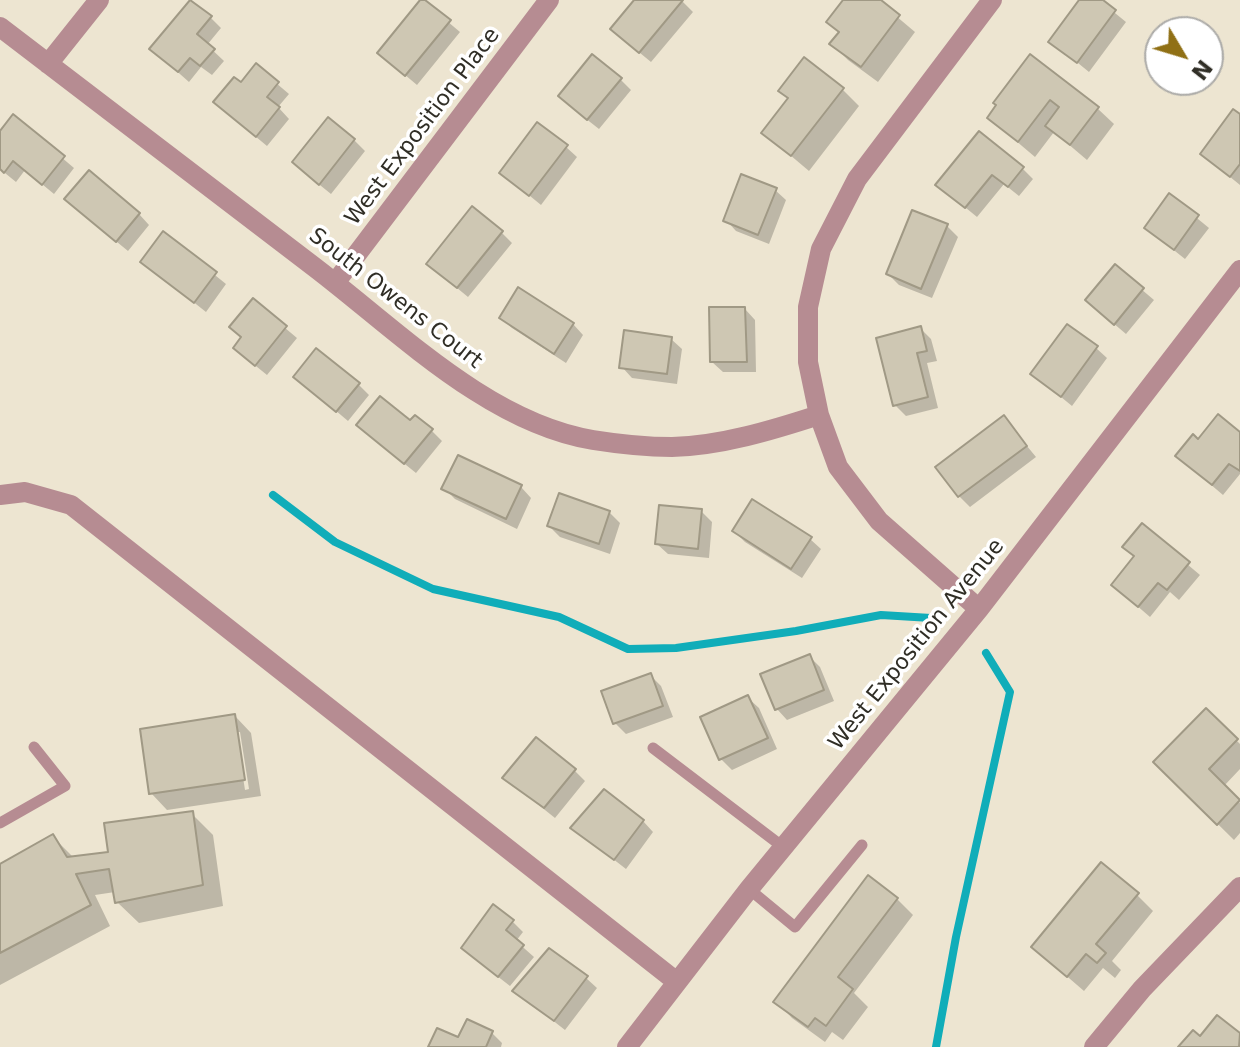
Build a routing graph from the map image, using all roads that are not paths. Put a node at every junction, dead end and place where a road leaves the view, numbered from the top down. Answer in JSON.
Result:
{"nodes":[{"id":1,"x":99,"y":0,"type":"edge"},
{"id":2,"x":549,"y":0,"type":"edge"},
{"id":3,"x":992,"y":0,"type":"edge"},
{"id":4,"x":0,"y":27,"type":"edge"},
{"id":5,"x":48,"y":64,"type":"junction"},
{"id":6,"x":1240,"y":270,"type":"edge"},
{"id":7,"x":335,"y":283,"type":"junction"},
{"id":8,"x":819,"y":415,"type":"junction"},
{"id":9,"x":0,"y":495,"type":"edge"},
{"id":10,"x":979,"y":609,"type":"junction"},
{"id":11,"x":34,"y":747,"type":"dead end"},
{"id":12,"x":653,"y":748,"type":"dead end"},
{"id":13,"x":0,"y":823,"type":"edge"},
{"id":14,"x":862,"y":845,"type":"dead end"},
{"id":15,"x":783,"y":847,"type":"junction"},
{"id":16,"x":1240,"y":887,"type":"edge"},
{"id":17,"x":749,"y":889,"type":"junction"},
{"id":18,"x":677,"y":982,"type":"junction"},
{"id":19,"x":627,"y":1047,"type":"edge"},
{"id":20,"x":1094,"y":1047,"type":"edge"}],
"edges":[{"from":1,"to":5,"type":"street"},
{"from":2,"to":7,"type":"street","name":"West Exposition Place"},
{"from":3,"to":8,"type":"street"},
{"from":4,"to":5,"type":"street","name":"South Owens Court"},
{"from":5,"to":7,"type":"street","name":"South Owens Court"},
{"from":6,"to":10,"type":"street","name":"West Exposition Avenue"},
{"from":7,"to":8,"type":"street","name":"South Owens Court"},
{"from":8,"to":10,"type":"street"},
{"from":9,"to":18,"type":"street"},
{"from":10,"to":15,"type":"street","name":"West Exposition Avenue"},
{"from":11,"to":13,"type":"lane"},
{"from":12,"to":15,"type":"lane"},
{"from":14,"to":17,"type":"lane"},
{"from":15,"to":17,"type":"street","name":"West Exposition Avenue"},
{"from":16,"to":20,"type":"street"},
{"from":17,"to":18,"type":"street","name":"West Exposition Avenue"},
{"from":18,"to":19,"type":"street","name":"West Exposition Avenue"}]}
